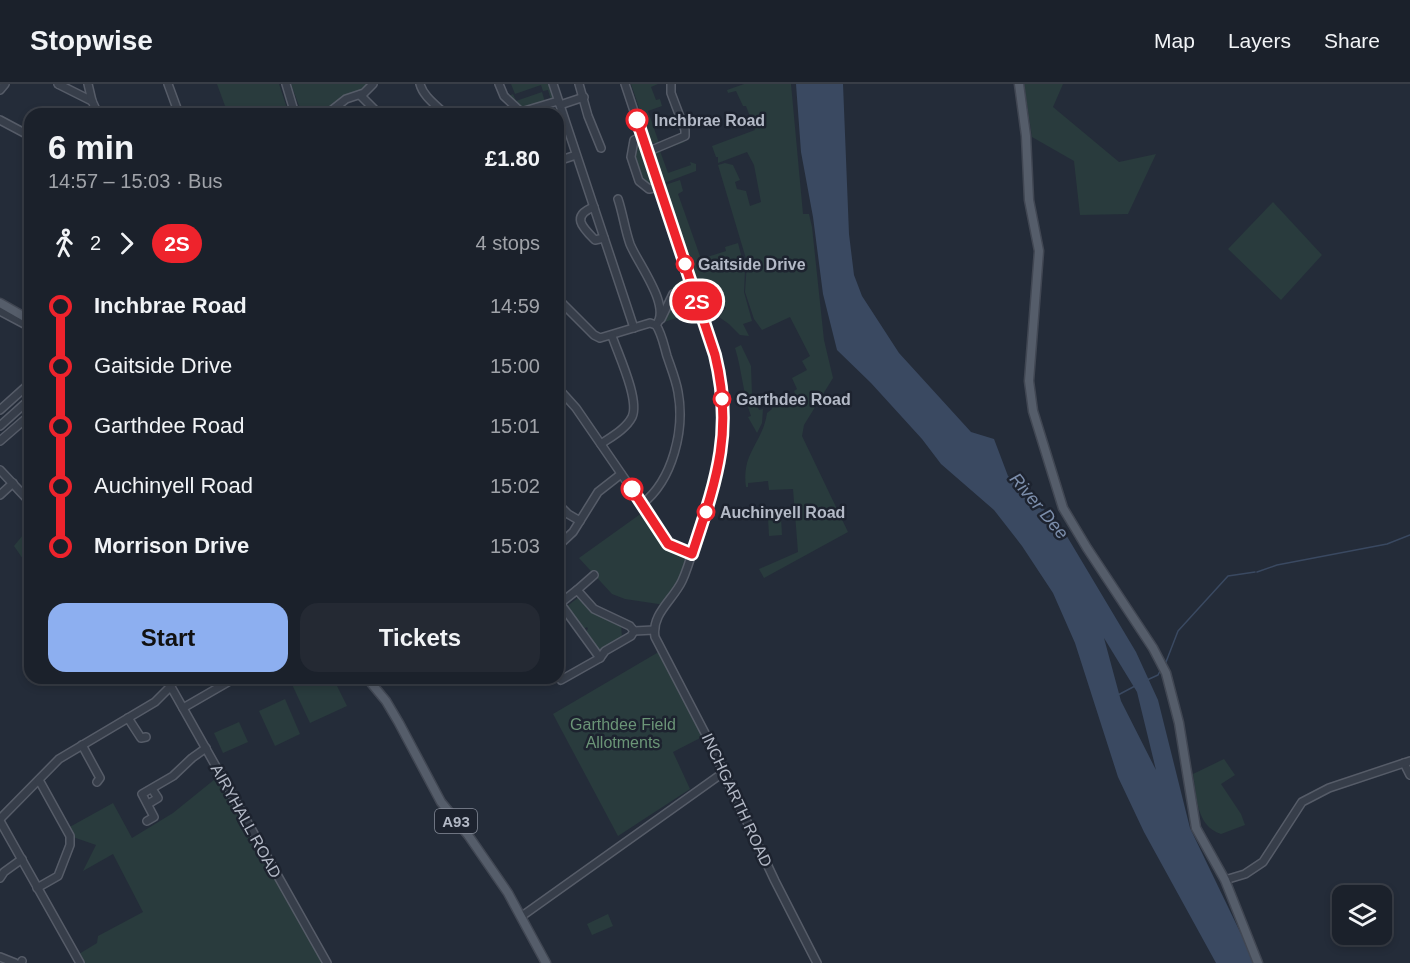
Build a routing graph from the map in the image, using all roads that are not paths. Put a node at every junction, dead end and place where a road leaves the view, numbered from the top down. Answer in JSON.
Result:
{"nodes":[{"id":1,"x":5,"y":84,"type":"edge"},
{"id":2,"x":58,"y":84,"type":"edge"},
{"id":3,"x":88,"y":84,"type":"edge"},
{"id":4,"x":168,"y":84,"type":"edge"},
{"id":5,"x":286,"y":84,"type":"edge"},
{"id":6,"x":373,"y":84,"type":"edge"},
{"id":7,"x":420,"y":84,"type":"edge"},
{"id":8,"x":499,"y":84,"type":"edge"},
{"id":9,"x":553,"y":84,"type":"edge"},
{"id":10,"x":579,"y":84,"type":"edge"},
{"id":11,"x":625,"y":84,"type":"edge"},
{"id":12,"x":671,"y":84,"type":"edge"},
{"id":13,"x":1019,"y":84,"type":"edge"},
{"id":14,"x":0,"y":90,"type":"edge"},
{"id":15,"x":360,"y":95,"type":"junction"},
{"id":16,"x":584,"y":97,"type":"junction"},
{"id":17,"x":92,"y":101,"type":"junction"},
{"id":18,"x":559,"y":103,"type":"junction"},
{"id":19,"x":95,"y":108,"type":"edge"},
{"id":20,"x":177,"y":108,"type":"edge"},
{"id":21,"x":293,"y":108,"type":"edge"},
{"id":22,"x":335,"y":108,"type":"edge"},
{"id":23,"x":373,"y":108,"type":"edge"},
{"id":24,"x":439,"y":108,"type":"edge"},
{"id":25,"x":517,"y":108,"type":"edge"},
{"id":26,"x":538,"y":108,"type":"edge"},
{"id":27,"x":561,"y":108,"type":"edge"},
{"id":28,"x":564,"y":118,"type":"edge"},
{"id":29,"x":0,"y":120,"type":"edge"},
{"id":30,"x":607,"y":132,"type":"dead end"},
{"id":31,"x":24,"y":133,"type":"edge"},
{"id":32,"x":598,"y":136,"type":"junction"},
{"id":33,"x":642,"y":136,"type":"junction"},
{"id":34,"x":602,"y":148,"type":"dead end"},
{"id":35,"x":647,"y":152,"type":"junction"},
{"id":36,"x":576,"y":155,"type":"junction"},
{"id":37,"x":564,"y":159,"type":"edge"},
{"id":38,"x":660,"y":187,"type":"junction"},
{"id":39,"x":618,"y":199,"type":"dead end"},
{"id":40,"x":594,"y":207,"type":"junction"},
{"id":41,"x":632,"y":211,"type":"dead end"},
{"id":42,"x":623,"y":214,"type":"junction"},
{"id":43,"x":604,"y":238,"type":"junction"},
{"id":44,"x":673,"y":294,"type":"dead end"},
{"id":45,"x":0,"y":303,"type":"edge"},
{"id":46,"x":564,"y":305,"type":"edge"},
{"id":47,"x":0,"y":311,"type":"edge"},
{"id":48,"x":24,"y":317,"type":"edge"},
{"id":49,"x":658,"y":323,"type":"junction"},
{"id":50,"x":24,"y":324,"type":"edge"},
{"id":51,"x":634,"y":328,"type":"junction"},
{"id":52,"x":612,"y":336,"type":"junction"},
{"id":53,"x":24,"y":388,"type":"edge"},
{"id":54,"x":564,"y":394,"type":"edge"},
{"id":55,"x":24,"y":404,"type":"edge"},
{"id":56,"x":0,"y":411,"type":"edge"},
{"id":57,"x":8,"y":419,"type":"junction"},
{"id":58,"x":24,"y":420,"type":"edge"},
{"id":59,"x":0,"y":426,"type":"edge"},
{"id":60,"x":0,"y":441,"type":"edge"},
{"id":61,"x":601,"y":444,"type":"junction"},
{"id":62,"x":0,"y":470,"type":"edge"},
{"id":63,"x":621,"y":474,"type":"junction"},
{"id":64,"x":12,"y":483,"type":"junction"},
{"id":65,"x":0,"y":495,"type":"edge"},
{"id":66,"x":24,"y":496,"type":"edge"},
{"id":67,"x":642,"y":504,"type":"junction"},
{"id":68,"x":564,"y":510,"type":"edge"},
{"id":69,"x":580,"y":521,"type":"junction"},
{"id":70,"x":564,"y":541,"type":"edge"},
{"id":71,"x":692,"y":554,"type":"junction"},
{"id":72,"x":594,"y":575,"type":"dead end"},
{"id":73,"x":577,"y":590,"type":"junction"},
{"id":74,"x":564,"y":600,"type":"edge"},
{"id":75,"x":564,"y":611,"type":"edge"},
{"id":76,"x":634,"y":631,"type":"junction"},
{"id":77,"x":655,"y":634,"type":"junction"},
{"id":78,"x":600,"y":658,"type":"junction"},
{"id":79,"x":564,"y":678,"type":"edge"},
{"id":80,"x":225,"y":684,"type":"edge"},
{"id":81,"x":371,"y":684,"type":"edge"},
{"id":82,"x":171,"y":686,"type":"joint"},
{"id":83,"x":183,"y":708,"type":"junction"},
{"id":84,"x":128,"y":718,"type":"junction"},
{"id":85,"x":141,"y":739,"type":"dead end"},
{"id":86,"x":82,"y":745,"type":"junction"},
{"id":87,"x":206,"y":748,"type":"junction"},
{"id":88,"x":1407,"y":762,"type":"edge"},
{"id":89,"x":724,"y":772,"type":"junction"},
{"id":90,"x":1410,"y":775,"type":"edge"},
{"id":91,"x":101,"y":779,"type":"dead end"},
{"id":92,"x":39,"y":780,"type":"junction"},
{"id":93,"x":152,"y":789,"type":"junction"},
{"id":94,"x":148,"y":804,"type":"junction"},
{"id":95,"x":0,"y":820,"type":"edge"},
{"id":96,"x":147,"y":821,"type":"dead end"},
{"id":97,"x":21,"y":859,"type":"junction"},
{"id":98,"x":0,"y":878,"type":"edge"},
{"id":99,"x":1225,"y":880,"type":"junction"},
{"id":100,"x":37,"y":888,"type":"junction"},
{"id":101,"x":522,"y":916,"type":"junction"},
{"id":102,"x":0,"y":957,"type":"edge"},
{"id":103,"x":19,"y":962,"type":"edge"},
{"id":104,"x":80,"y":963,"type":"edge"},
{"id":105,"x":327,"y":963,"type":"edge"},
{"id":106,"x":546,"y":963,"type":"edge"},
{"id":107,"x":817,"y":963,"type":"edge"},
{"id":108,"x":1258,"y":963,"type":"edge"}],
"edges":[{"from":1,"to":14,"type":"street"},
{"from":2,"to":17,"type":"street"},
{"from":3,"to":17,"type":"street"},
{"from":4,"to":20,"type":"street"},
{"from":5,"to":21,"type":"street"},
{"from":6,"to":15,"type":"street"},
{"from":7,"to":24,"type":"street"},
{"from":8,"to":25,"type":"street"},
{"from":9,"to":18,"type":"street"},
{"from":10,"to":16,"type":"street"},
{"from":11,"to":33,"type":"street"},
{"from":12,"to":35,"type":"street"},
{"from":13,"to":99,"type":"main road"},
{"from":15,"to":22,"type":"street"},
{"from":15,"to":23,"type":"street"},
{"from":16,"to":18,"type":"street"},
{"from":16,"to":32,"type":"street"},
{"from":17,"to":19,"type":"street"},
{"from":18,"to":26,"type":"street"},
{"from":18,"to":27,"type":"street"},
{"from":28,"to":36,"type":"street"},
{"from":29,"to":31,"type":"street"},
{"from":30,"to":32,"type":"street"},
{"from":32,"to":34,"type":"street"},
{"from":33,"to":35,"type":"street"},
{"from":33,"to":38,"type":"street"},
{"from":35,"to":38,"type":"street"},
{"from":36,"to":37,"type":"street"},
{"from":36,"to":40,"type":"street"},
{"from":38,"to":71,"type":"street"},
{"from":39,"to":42,"type":"street"},
{"from":40,"to":43,"type":"street"},
{"from":40,"to":43,"type":"street"},
{"from":41,"to":42,"type":"street"},
{"from":42,"to":49,"type":"street"},
{"from":43,"to":51,"type":"street"},
{"from":44,"to":49,"type":"street"},
{"from":45,"to":48,"type":"main road"},
{"from":46,"to":52,"type":"street"},
{"from":47,"to":50,"type":"street"},
{"from":49,"to":51,"type":"street"},
{"from":49,"to":67,"type":"street"},
{"from":51,"to":52,"type":"street"},
{"from":52,"to":61,"type":"street"},
{"from":53,"to":56,"type":"street"},
{"from":54,"to":61,"type":"street"},
{"from":55,"to":57,"type":"street"},
{"from":56,"to":57,"type":"street"},
{"from":57,"to":59,"type":"street"},
{"from":58,"to":60,"type":"street"},
{"from":61,"to":63,"type":"street"},
{"from":62,"to":64,"type":"street"},
{"from":63,"to":67,"type":"street"},
{"from":63,"to":69,"type":"street"},
{"from":64,"to":65,"type":"street"},
{"from":64,"to":66,"type":"street"},
{"from":67,"to":71,"type":"street"},
{"from":68,"to":69,"type":"street"},
{"from":69,"to":70,"type":"street"},
{"from":71,"to":77,"type":"street"},
{"from":72,"to":73,"type":"street"},
{"from":73,"to":74,"type":"street"},
{"from":73,"to":76,"type":"street"},
{"from":75,"to":78,"type":"street"},
{"from":76,"to":77,"type":"street"},
{"from":76,"to":78,"type":"street"},
{"from":77,"to":89,"type":"street","name":"INCHGARTH ROAD"},
{"from":78,"to":79,"type":"street"},
{"from":80,"to":83,"type":"street"},
{"from":81,"to":101,"type":"main road","number":"A93"},
{"from":82,"to":83,"type":"street","name":"AIRYHALL ROAD"},
{"from":82,"to":84,"type":"street"},
{"from":83,"to":87,"type":"street","name":"AIRYHALL ROAD"},
{"from":84,"to":85,"type":"street"},
{"from":84,"to":86,"type":"street"},
{"from":86,"to":91,"type":"street"},
{"from":86,"to":92,"type":"street"},
{"from":87,"to":93,"type":"street"},
{"from":87,"to":105,"type":"street","name":"AIRYHALL ROAD"},
{"from":88,"to":90,"type":"street"},
{"from":88,"to":99,"type":"street"},
{"from":89,"to":101,"type":"street"},
{"from":89,"to":107,"type":"street","name":"INCHGARTH ROAD"},
{"from":92,"to":95,"type":"street"},
{"from":92,"to":100,"type":"street"},
{"from":93,"to":94,"type":"street"},
{"from":93,"to":94,"type":"street"},
{"from":94,"to":96,"type":"street"},
{"from":95,"to":97,"type":"street"},
{"from":97,"to":98,"type":"street"},
{"from":97,"to":100,"type":"street"},
{"from":99,"to":108,"type":"main road"},
{"from":100,"to":104,"type":"street"},
{"from":101,"to":106,"type":"main road","number":"A93"},
{"from":102,"to":103,"type":"street"}]}
